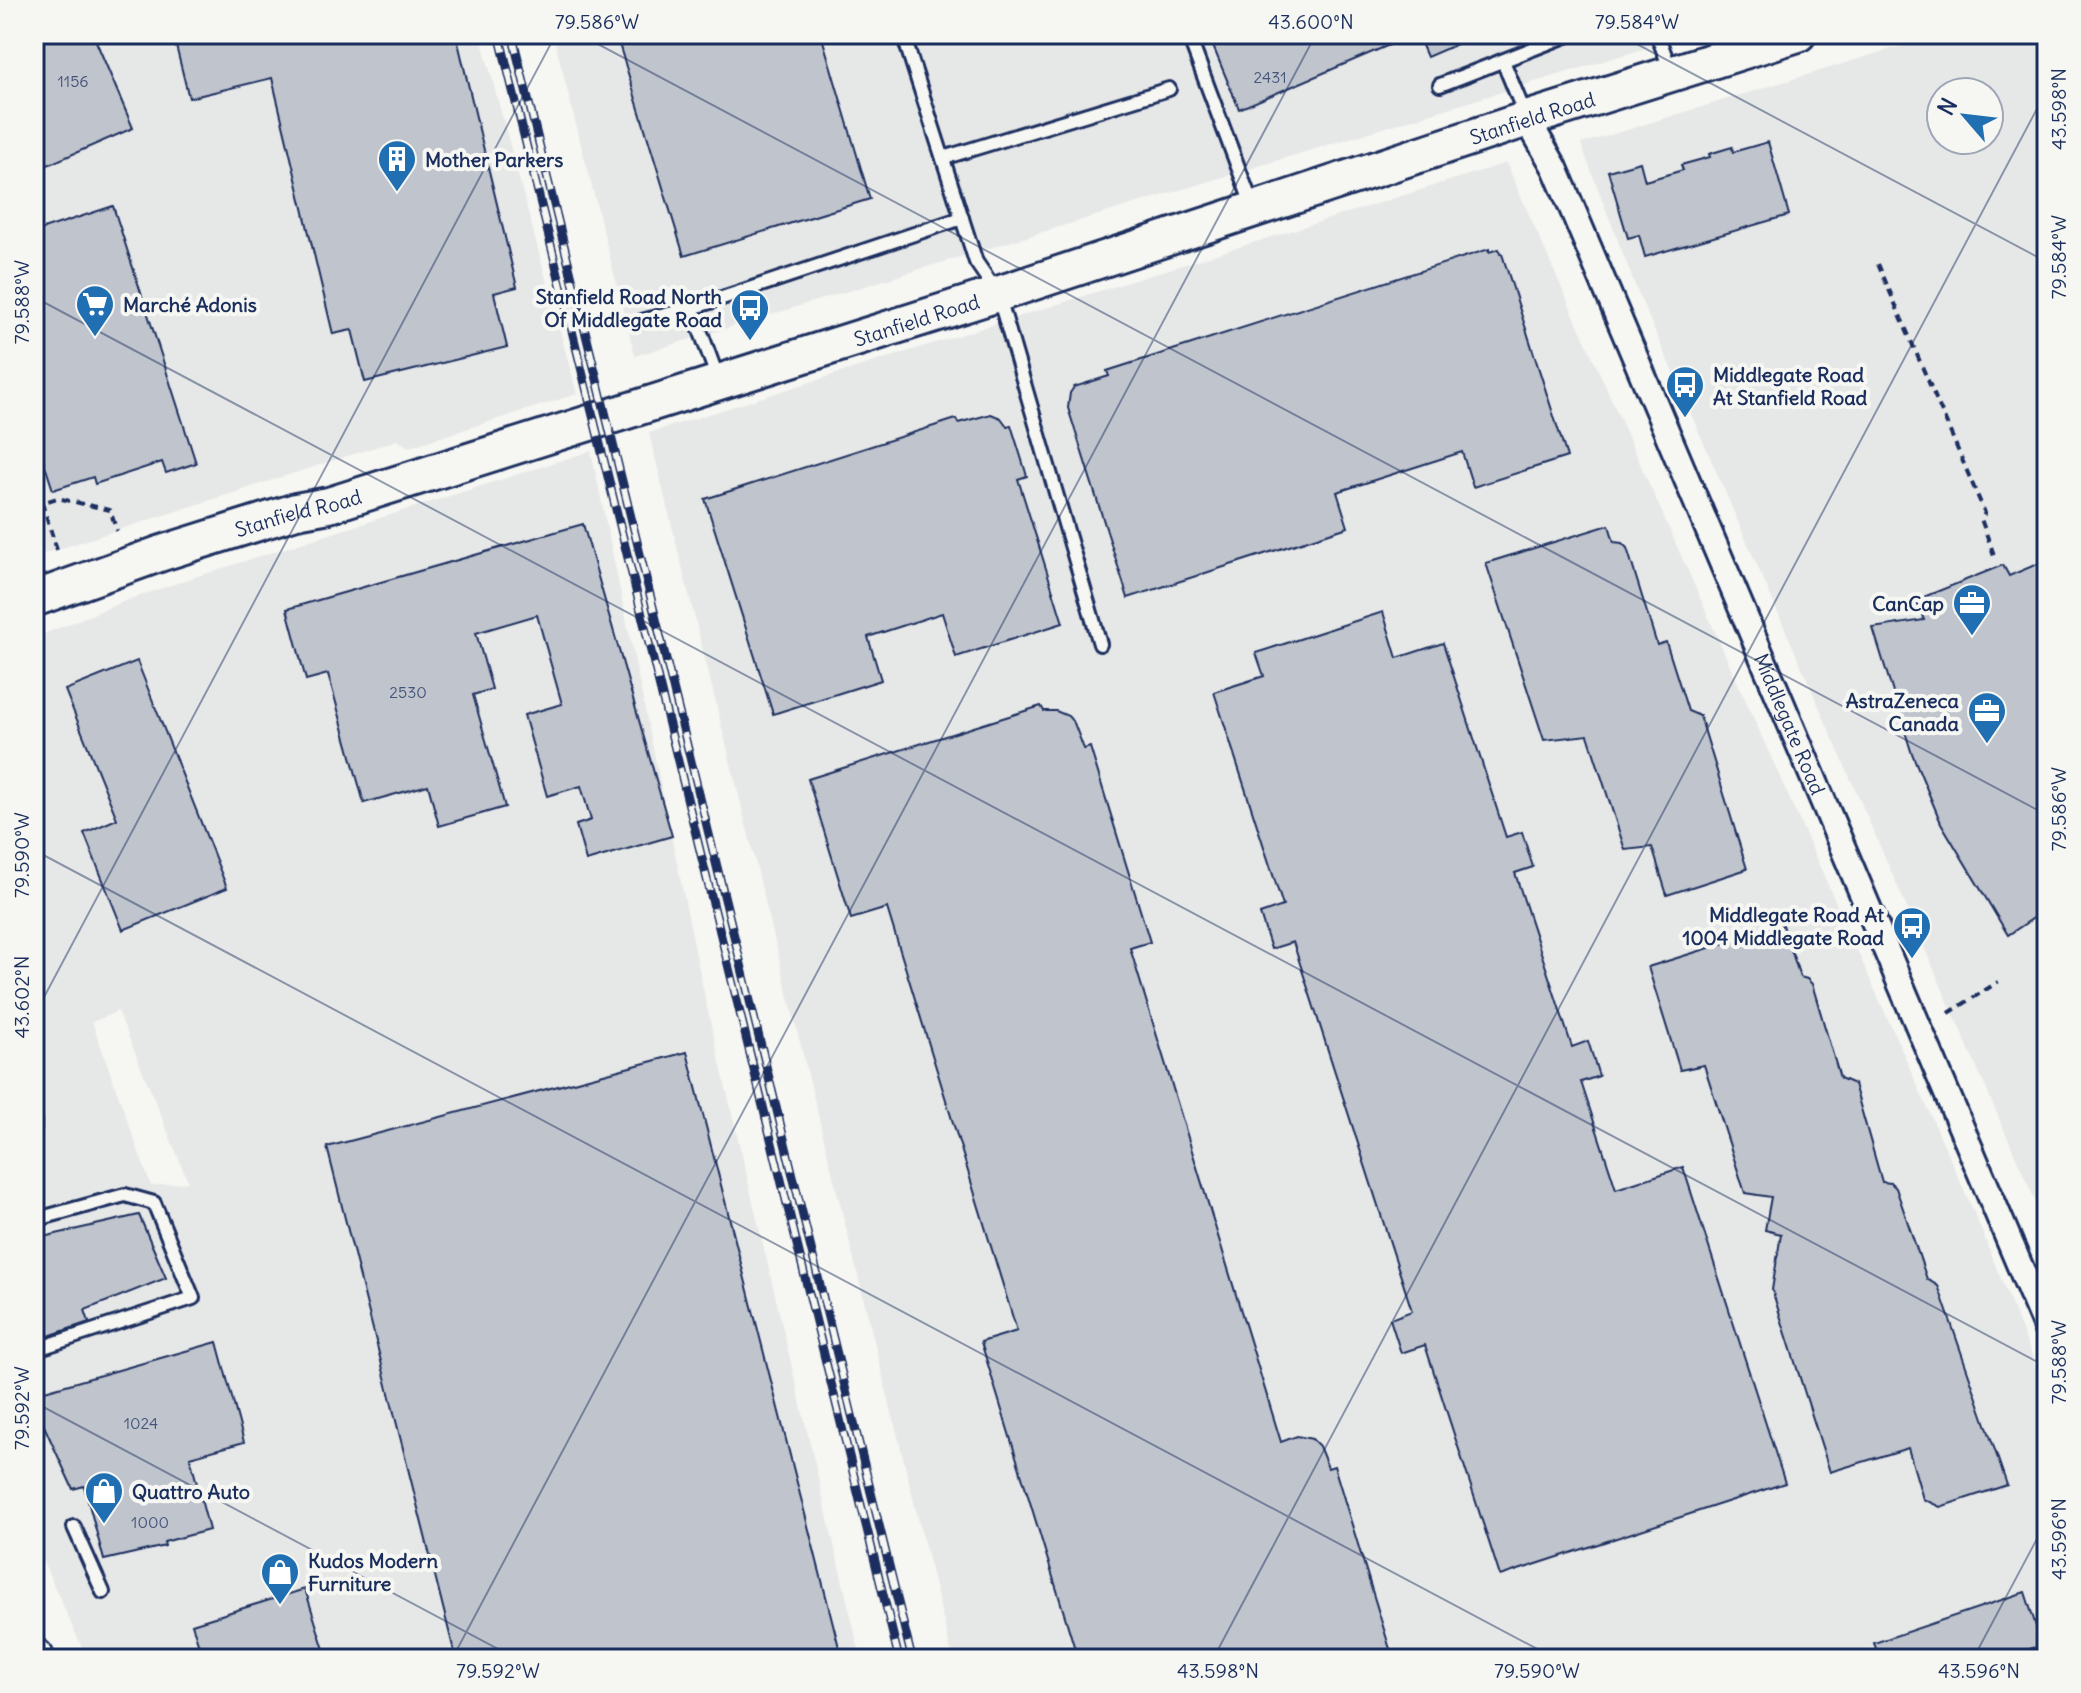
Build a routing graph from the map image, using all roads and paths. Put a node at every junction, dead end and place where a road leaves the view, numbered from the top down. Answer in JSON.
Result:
{"nodes":[{"id":1,"x":903,"y":34,"type":"edge"},
{"id":2,"x":1188,"y":34,"type":"edge"},
{"id":3,"x":1571,"y":34,"type":"edge"},
{"id":4,"x":1657,"y":34,"type":"edge"},
{"id":5,"x":1798,"y":34,"type":"edge"},
{"id":6,"x":1503,"y":61,"type":"junction"},
{"id":7,"x":1672,"y":74,"type":"junction"},
{"id":8,"x":1440,"y":85,"type":"dead end"},
{"id":9,"x":1169,"y":89,"type":"dead end"},
{"id":10,"x":1527,"y":119,"type":"junction"},
{"id":11,"x":943,"y":158,"type":"junction"},
{"id":12,"x":1254,"y":209,"type":"junction"},
{"id":13,"x":962,"y":218,"type":"junction"},
{"id":14,"x":1878,"y":264,"type":"dead end"},
{"id":15,"x":998,"y":294,"type":"junction"},
{"id":16,"x":692,"y":308,"type":"junction"},
{"id":17,"x":642,"y":321,"type":"dead end"},
{"id":18,"x":719,"y":382,"type":"junction"},
{"id":19,"x":117,"y":531,"type":"dead end"},
{"id":20,"x":57,"y":550,"type":"dead end"},
{"id":21,"x":1994,"y":555,"type":"dead end"},
{"id":22,"x":34,"y":599,"type":"edge"},
{"id":23,"x":1100,"y":644,"type":"dead end"},
{"id":24,"x":1998,"y":982,"type":"dead end"},
{"id":25,"x":1949,"y":1013,"type":"dead end"},
{"id":26,"x":34,"y":1118,"type":"edge"},
{"id":27,"x":34,"y":1129,"type":"edge"},
{"id":28,"x":34,"y":1220,"type":"edge"},
{"id":29,"x":2047,"y":1330,"type":"edge"},
{"id":30,"x":34,"y":1350,"type":"edge"},
{"id":31,"x":74,"y":1527,"type":"dead end"},
{"id":32,"x":103,"y":1592,"type":"dead end"}],
"edges":[{"from":1,"to":11,"type":"lane"},
{"from":2,"to":12,"type":"lane"},
{"from":3,"to":6,"type":"lane"},
{"from":4,"to":7,"type":"lane"},
{"from":5,"to":7,"type":"street","name":"Stanfield Road"},
{"from":6,"to":8,"type":"lane"},
{"from":6,"to":10,"type":"lane"},
{"from":7,"to":10,"type":"street","name":"Stanfield Road"},
{"from":9,"to":11,"type":"lane"},
{"from":10,"to":12,"type":"street","name":"Stanfield Road"},
{"from":10,"to":29,"type":"street","name":"Middlegate Road"},
{"from":11,"to":13,"type":"lane"},
{"from":12,"to":15,"type":"street","name":"Stanfield Road"},
{"from":13,"to":15,"type":"lane"},
{"from":13,"to":16,"type":"lane"},
{"from":14,"to":21,"type":"path"},
{"from":15,"to":18,"type":"street","name":"Stanfield Road"},
{"from":15,"to":23,"type":"lane"},
{"from":16,"to":17,"type":"lane"},
{"from":16,"to":18,"type":"lane"},
{"from":18,"to":22,"type":"street","name":"Stanfield Road"},
{"from":19,"to":20,"type":"path"},
{"from":24,"to":25,"type":"path"},
{"from":26,"to":27,"type":"lane"},
{"from":28,"to":30,"type":"lane"},
{"from":31,"to":32,"type":"lane"}]}
